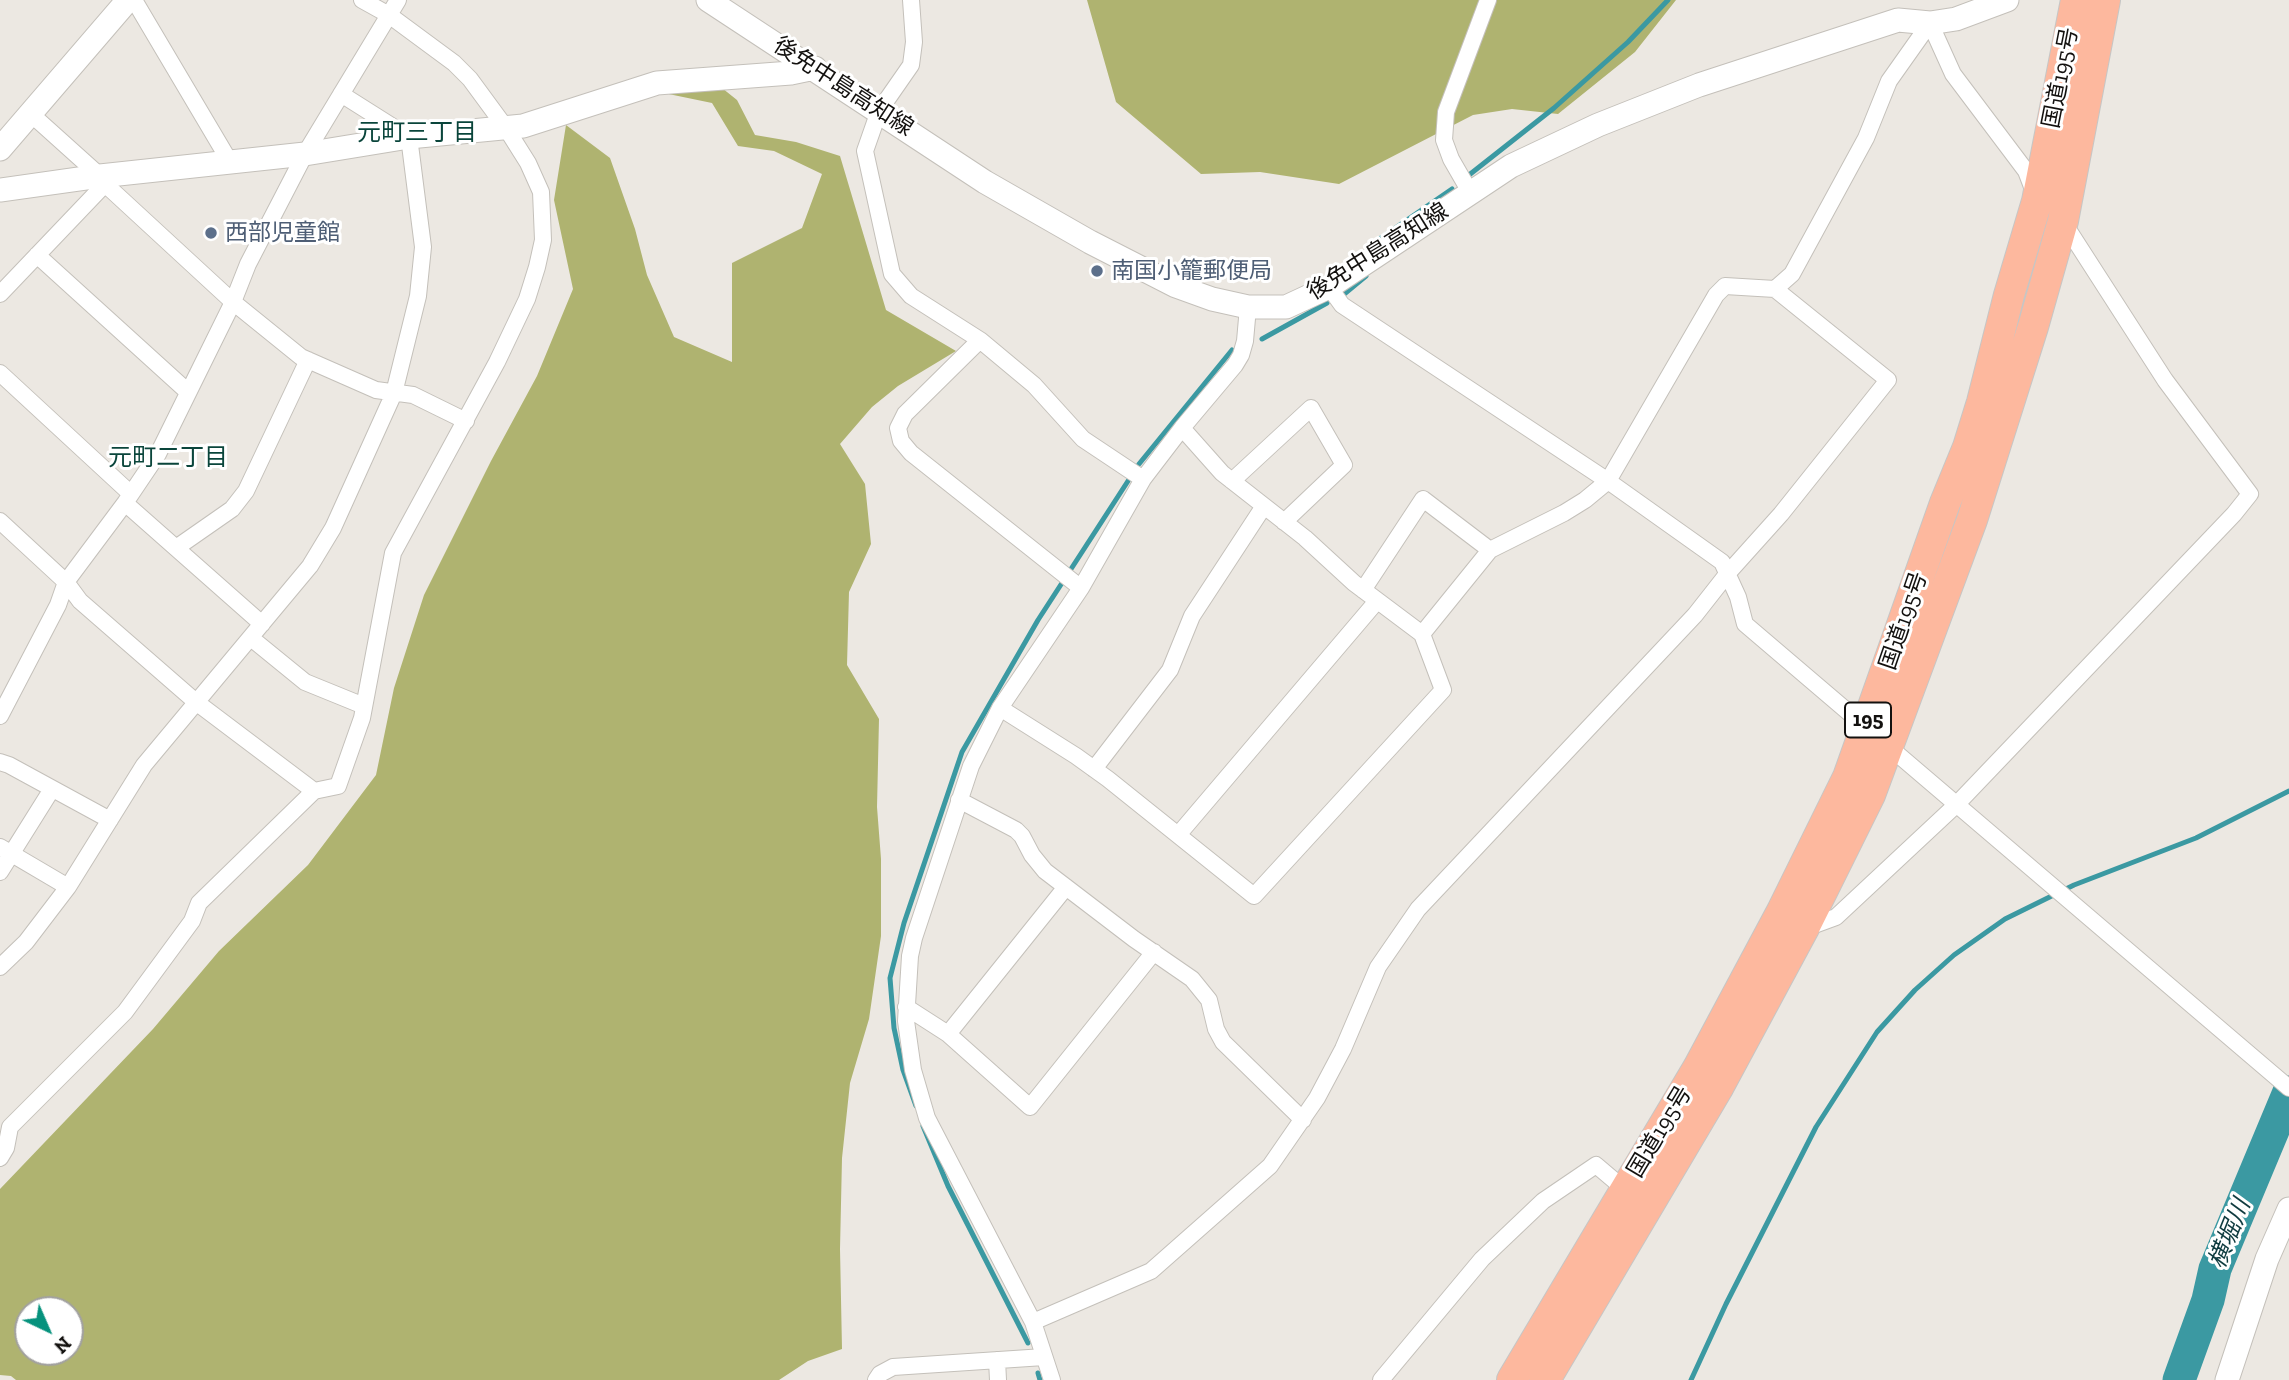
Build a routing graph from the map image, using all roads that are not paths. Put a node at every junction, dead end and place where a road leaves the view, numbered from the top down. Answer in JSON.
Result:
{"nodes":[{"id":1,"x":128,"y":0,"type":"edge"},
{"id":2,"x":134,"y":0,"type":"edge"},
{"id":3,"x":362,"y":0,"type":"edge"},
{"id":4,"x":398,"y":0,"type":"edge"},
{"id":5,"x":708,"y":0,"type":"edge"},
{"id":6,"x":911,"y":0,"type":"edge"},
{"id":7,"x":1488,"y":0,"type":"edge"},
{"id":8,"x":2007,"y":0,"type":"edge"},
{"id":9,"x":2076,"y":0,"type":"edge"},
{"id":10,"x":2105,"y":0,"type":"edge"},
{"id":11,"x":389,"y":15,"type":"junction"},
{"id":12,"x":1930,"y":23,"type":"junction"},
{"id":13,"x":815,"y":68,"type":"junction"},
{"id":14,"x":341,"y":94,"type":"junction"},
{"id":15,"x":879,"y":111,"type":"junction"},
{"id":16,"x":31,"y":114,"type":"junction"},
{"id":17,"x":506,"y":128,"type":"junction"},
{"id":18,"x":409,"y":137,"type":"junction"},
{"id":19,"x":0,"y":149,"type":"edge"},
{"id":20,"x":305,"y":154,"type":"junction"},
{"id":21,"x":230,"y":162,"type":"junction"},
{"id":22,"x":102,"y":180,"type":"junction"},
{"id":23,"x":0,"y":190,"type":"edge"},
{"id":24,"x":1470,"y":192,"type":"junction"},
{"id":25,"x":2037,"y":201,"type":"junction"},
{"id":26,"x":2063,"y":221,"type":"junction"},
{"id":27,"x":37,"y":255,"type":"junction"},
{"id":28,"x":1329,"y":287,"type":"junction"},
{"id":29,"x":1775,"y":289,"type":"junction"},
{"id":30,"x":0,"y":295,"type":"edge"},
{"id":31,"x":233,"y":302,"type":"junction"},
{"id":32,"x":1248,"y":307,"type":"junction"},
{"id":33,"x":980,"y":340,"type":"junction"},
{"id":34,"x":308,"y":360,"type":"junction"},
{"id":35,"x":0,"y":373,"type":"edge"},
{"id":36,"x":188,"y":392,"type":"junction"},
{"id":37,"x":394,"y":393,"type":"junction"},
{"id":38,"x":466,"y":421,"type":"junction"},
{"id":39,"x":1182,"y":428,"type":"junction"},
{"id":40,"x":1143,"y":479,"type":"junction"},
{"id":41,"x":1232,"y":481,"type":"junction"},
{"id":42,"x":1608,"y":481,"type":"junction"},
{"id":43,"x":128,"y":498,"type":"junction"},
{"id":44,"x":1264,"y":506,"type":"junction"},
{"id":45,"x":0,"y":521,"type":"edge"},
{"id":46,"x":1284,"y":522,"type":"junction"},
{"id":47,"x":176,"y":548,"type":"junction"},
{"id":48,"x":1490,"y":550,"type":"junction"},
{"id":49,"x":1728,"y":573,"type":"junction"},
{"id":50,"x":66,"y":582,"type":"junction"},
{"id":51,"x":1076,"y":585,"type":"junction"},
{"id":52,"x":1363,"y":590,"type":"junction"},
{"id":53,"x":1377,"y":601,"type":"junction"},
{"id":54,"x":262,"y":624,"type":"junction"},
{"id":55,"x":1422,"y":634,"type":"junction"},
{"id":56,"x":251,"y":638,"type":"junction"},
{"id":57,"x":196,"y":702,"type":"junction"},
{"id":58,"x":365,"y":706,"type":"junction"},
{"id":59,"x":1000,"y":708,"type":"junction"},
{"id":60,"x":0,"y":716,"type":"edge"},
{"id":61,"x":1866,"y":727,"type":"junction"},
{"id":62,"x":1889,"y":746,"type":"junction"},
{"id":63,"x":0,"y":762,"type":"edge"},
{"id":64,"x":1094,"y":769,"type":"junction"},
{"id":65,"x":52,"y":789,"type":"junction"},
{"id":66,"x":314,"y":791,"type":"junction"},
{"id":67,"x":958,"y":800,"type":"junction"},
{"id":68,"x":1956,"y":805,"type":"junction"},
{"id":69,"x":110,"y":821,"type":"junction"},
{"id":70,"x":1178,"y":835,"type":"junction"},
{"id":71,"x":6,"y":851,"type":"edge"},
{"id":72,"x":0,"y":872,"type":"edge"},
{"id":73,"x":68,"y":887,"type":"junction"},
{"id":74,"x":1066,"y":887,"type":"junction"},
{"id":75,"x":1804,"y":928,"type":"junction"},
{"id":76,"x":1154,"y":953,"type":"junction"},
{"id":77,"x":0,"y":967,"type":"edge"},
{"id":78,"x":906,"y":1007,"type":"junction"},
{"id":79,"x":948,"y":1034,"type":"junction"},
{"id":80,"x":2289,"y":1088,"type":"edge"},
{"id":81,"x":1303,"y":1120,"type":"junction"},
{"id":82,"x":5,"y":1123,"type":"edge"},
{"id":83,"x":0,"y":1158,"type":"edge"},
{"id":84,"x":1637,"y":1198,"type":"junction"},
{"id":85,"x":2289,"y":1209,"type":"edge"},
{"id":86,"x":1033,"y":1322,"type":"junction"},
{"id":87,"x":1044,"y":1357,"type":"junction"},
{"id":88,"x":997,"y":1360,"type":"junction"},
{"id":89,"x":876,"y":1380,"type":"edge"},
{"id":90,"x":998,"y":1380,"type":"edge"},
{"id":91,"x":1052,"y":1380,"type":"edge"},
{"id":92,"x":1381,"y":1380,"type":"edge"},
{"id":93,"x":1512,"y":1380,"type":"edge"},
{"id":94,"x":1545,"y":1380,"type":"edge"},
{"id":95,"x":2227,"y":1380,"type":"edge"}],
"edges":[{"from":1,"to":16,"type":"main road"},
{"from":2,"to":21,"type":"street"},
{"from":3,"to":11,"type":"street"},
{"from":4,"to":11,"type":"street"},
{"from":5,"to":13,"type":"main road","name":"後免中島高知線"},
{"from":6,"to":15,"type":"street"},
{"from":7,"to":24,"type":"street"},
{"from":8,"to":12,"type":"main road","name":"後免中島高知線"},
{"from":9,"to":25,"type":"highway","name":"国道195号","number":"195"},
{"from":10,"to":26,"type":"highway","name":"国道195号","number":"195"},
{"from":11,"to":14,"type":"street"},
{"from":11,"to":17,"type":"street"},
{"from":12,"to":24,"type":"main road","name":"後免中島高知線"},
{"from":12,"to":25,"type":"street"},
{"from":12,"to":29,"type":"street"},
{"from":13,"to":15,"type":"main road","name":"後免中島高知線"},
{"from":13,"to":17,"type":"main road"},
{"from":14,"to":18,"type":"street"},
{"from":14,"to":20,"type":"street"},
{"from":15,"to":32,"type":"main road","name":"後免中島高知線"},
{"from":15,"to":33,"type":"street"},
{"from":16,"to":19,"type":"main road"},
{"from":16,"to":22,"type":"street"},
{"from":17,"to":18,"type":"main road"},
{"from":17,"to":38,"type":"street"},
{"from":18,"to":20,"type":"main road"},
{"from":18,"to":37,"type":"street"},
{"from":20,"to":21,"type":"main road"},
{"from":20,"to":31,"type":"street"},
{"from":21,"to":22,"type":"main road"},
{"from":22,"to":23,"type":"main road"},
{"from":22,"to":27,"type":"street"},
{"from":22,"to":31,"type":"street"},
{"from":24,"to":28,"type":"main road","name":"後免中島高知線"},
{"from":25,"to":26,"type":"street"},
{"from":25,"to":61,"type":"highway","name":"国道195号","number":"195"},
{"from":26,"to":62,"type":"highway","name":"国道195号","number":"195"},
{"from":26,"to":68,"type":"street"},
{"from":27,"to":30,"type":"street"},
{"from":27,"to":36,"type":"street"},
{"from":28,"to":32,"type":"main road","name":"後免中島高知線"},
{"from":28,"to":42,"type":"street"},
{"from":29,"to":42,"type":"street"},
{"from":29,"to":49,"type":"street"},
{"from":31,"to":34,"type":"street"},
{"from":31,"to":36,"type":"street"},
{"from":32,"to":39,"type":"street"},
{"from":33,"to":40,"type":"street"},
{"from":33,"to":51,"type":"street"},
{"from":34,"to":37,"type":"street"},
{"from":34,"to":47,"type":"street"},
{"from":35,"to":43,"type":"street"},
{"from":36,"to":43,"type":"street"},
{"from":37,"to":38,"type":"street"},
{"from":37,"to":54,"type":"street"},
{"from":38,"to":58,"type":"street"},
{"from":39,"to":40,"type":"street"},
{"from":39,"to":41,"type":"street"},
{"from":40,"to":51,"type":"street"},
{"from":41,"to":44,"type":"street"},
{"from":41,"to":46,"type":"street"},
{"from":42,"to":48,"type":"street"},
{"from":42,"to":49,"type":"street"},
{"from":43,"to":47,"type":"street"},
{"from":43,"to":50,"type":"street"},
{"from":44,"to":46,"type":"street"},
{"from":44,"to":64,"type":"street"},
{"from":45,"to":50,"type":"street"},
{"from":46,"to":52,"type":"street"},
{"from":47,"to":54,"type":"street"},
{"from":48,"to":52,"type":"street"},
{"from":48,"to":55,"type":"street"},
{"from":49,"to":61,"type":"street"},
{"from":49,"to":81,"type":"street"},
{"from":50,"to":57,"type":"street"},
{"from":50,"to":60,"type":"street"},
{"from":51,"to":59,"type":"street"},
{"from":52,"to":53,"type":"street"},
{"from":53,"to":55,"type":"street"},
{"from":53,"to":70,"type":"street"},
{"from":54,"to":56,"type":"street"},
{"from":55,"to":70,"type":"street"},
{"from":56,"to":57,"type":"street"},
{"from":56,"to":58,"type":"street"},
{"from":57,"to":66,"type":"street"},
{"from":57,"to":69,"type":"street"},
{"from":58,"to":66,"type":"street"},
{"from":59,"to":64,"type":"street"},
{"from":59,"to":67,"type":"street"},
{"from":61,"to":62,"type":"street"},
{"from":61,"to":84,"type":"highway","name":"国道195号","number":"195"},
{"from":62,"to":68,"type":"street"},
{"from":62,"to":75,"type":"highway","name":"国道195号","number":"195"},
{"from":63,"to":65,"type":"street"},
{"from":64,"to":70,"type":"street"},
{"from":65,"to":69,"type":"street"},
{"from":65,"to":71,"type":"street"},
{"from":66,"to":82,"type":"street"},
{"from":67,"to":74,"type":"street"},
{"from":67,"to":78,"type":"street"},
{"from":68,"to":75,"type":"street"},
{"from":68,"to":80,"type":"street"},
{"from":69,"to":73,"type":"street"},
{"from":71,"to":72,"type":"street"},
{"from":71,"to":73,"type":"street"},
{"from":73,"to":77,"type":"street"},
{"from":74,"to":76,"type":"street"},
{"from":74,"to":79,"type":"street"},
{"from":75,"to":84,"type":"highway","name":"国道195号","number":"195"},
{"from":76,"to":79,"type":"street"},
{"from":76,"to":81,"type":"street"},
{"from":78,"to":79,"type":"street"},
{"from":78,"to":86,"type":"street"},
{"from":81,"to":86,"type":"street"},
{"from":82,"to":83,"type":"street"},
{"from":84,"to":92,"type":"street"},
{"from":84,"to":93,"type":"highway","name":"国道195号","number":"195"},
{"from":84,"to":94,"type":"highway","name":"国道195号","number":"195"},
{"from":85,"to":95,"type":"main road"},
{"from":86,"to":87,"type":"street"},
{"from":87,"to":88,"type":"street"},
{"from":87,"to":91,"type":"street"},
{"from":88,"to":89,"type":"street"},
{"from":88,"to":90,"type":"street"}]}
